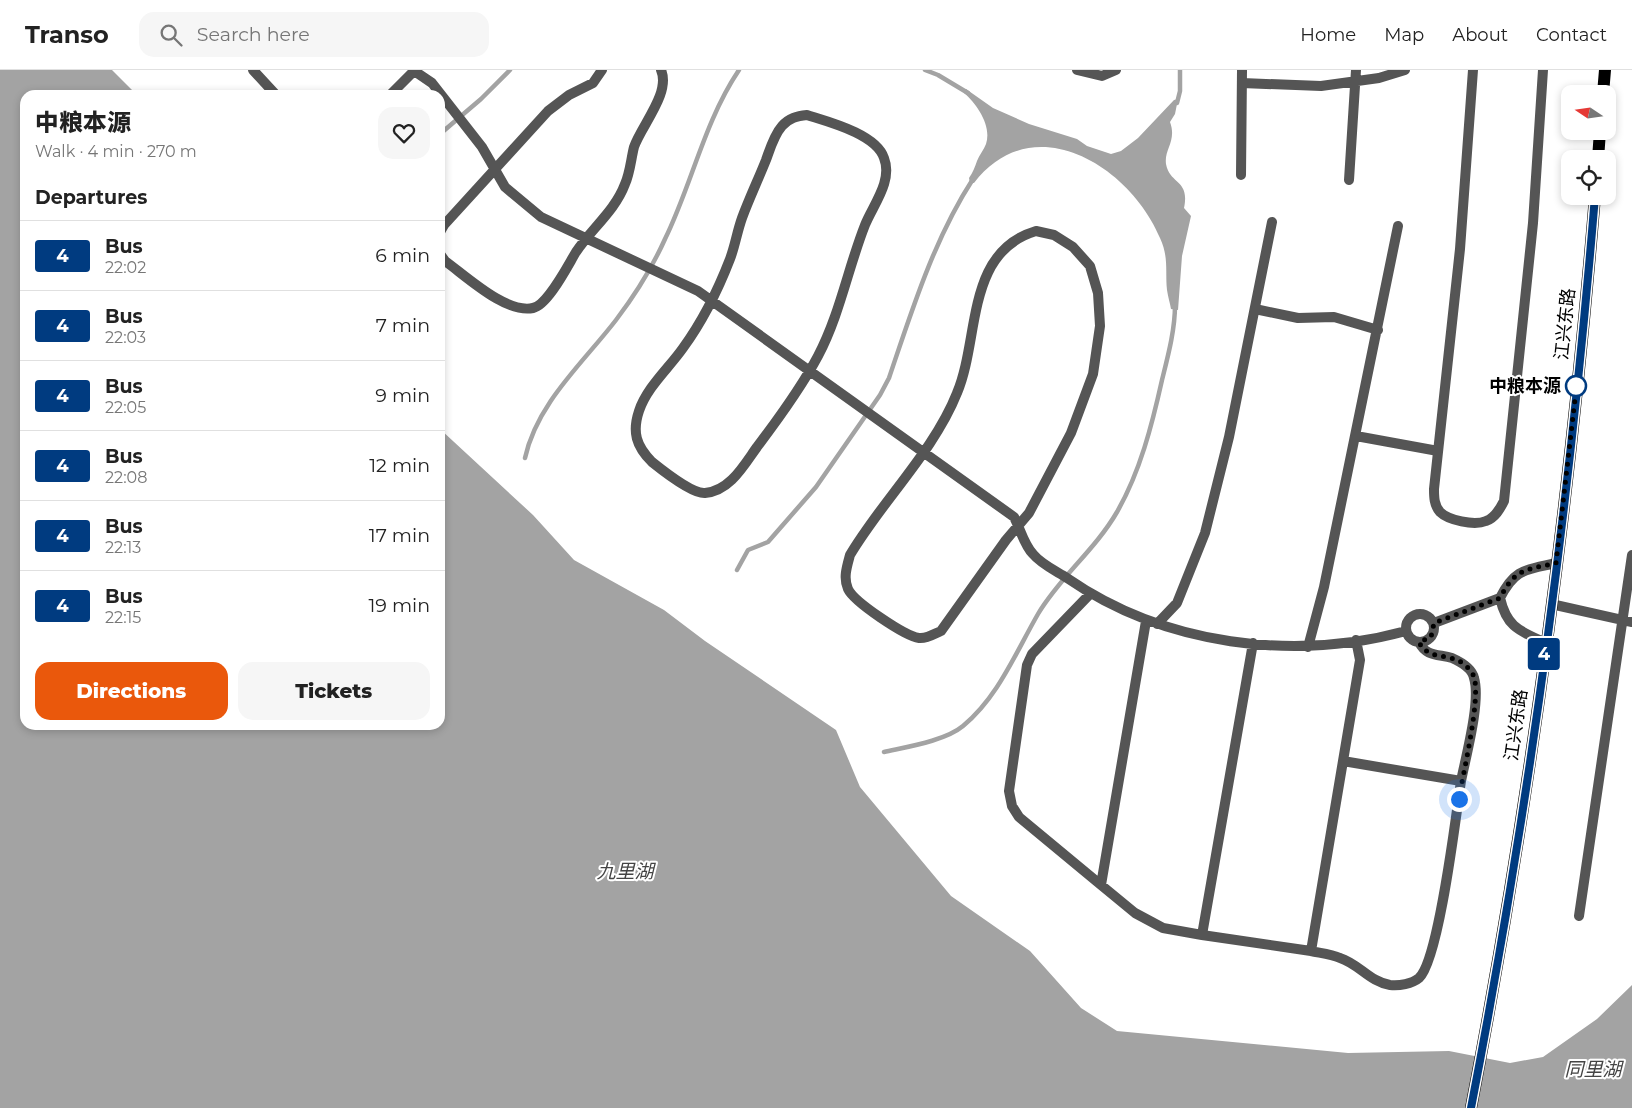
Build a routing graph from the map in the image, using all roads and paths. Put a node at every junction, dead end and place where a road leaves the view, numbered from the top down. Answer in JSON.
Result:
{"nodes":[{"id":1,"x":414,"y":70,"type":"edge"},
{"id":2,"x":602,"y":70,"type":"edge"},
{"id":3,"x":661,"y":70,"type":"edge"},
{"id":4,"x":1077,"y":70,"type":"edge"},
{"id":5,"x":1116,"y":70,"type":"edge"},
{"id":6,"x":1242,"y":70,"type":"edge"},
{"id":7,"x":1356,"y":70,"type":"edge"},
{"id":8,"x":1406,"y":70,"type":"edge"},
{"id":9,"x":1473,"y":70,"type":"edge"},
{"id":10,"x":1543,"y":70,"type":"edge"},
{"id":11,"x":1605,"y":70,"type":"edge"},
{"id":12,"x":260,"y":72,"type":"edge"},
{"id":13,"x":1355,"y":81,"type":"junction"},
{"id":14,"x":1242,"y":83,"type":"junction"},
{"id":15,"x":1604,"y":85,"type":"edge"},
{"id":16,"x":273,"y":90,"type":"edge"},
{"id":17,"x":395,"y":90,"type":"edge"},
{"id":18,"x":438,"y":90,"type":"edge"},
{"id":19,"x":445,"y":99,"type":"edge"},
{"id":20,"x":495,"y":170,"type":"junction"},
{"id":21,"x":1241,"y":175,"type":"dead end"},
{"id":22,"x":1349,"y":180,"type":"dead end"},
{"id":23,"x":1594,"y":205,"type":"edge"},
{"id":24,"x":1272,"y":222,"type":"dead end"},
{"id":25,"x":445,"y":224,"type":"edge"},
{"id":26,"x":1398,"y":226,"type":"dead end"},
{"id":27,"x":589,"y":238,"type":"junction"},
{"id":28,"x":445,"y":261,"type":"edge"},
{"id":29,"x":711,"y":300,"type":"junction"},
{"id":30,"x":1254,"y":309,"type":"junction"},
{"id":31,"x":1378,"y":330,"type":"junction"},
{"id":32,"x":809,"y":370,"type":"junction"},
{"id":33,"x":1356,"y":436,"type":"junction"},
{"id":34,"x":1438,"y":451,"type":"junction"},
{"id":35,"x":922,"y":452,"type":"junction"},
{"id":36,"x":1018,"y":525,"type":"junction"},
{"id":37,"x":1632,"y":555,"type":"edge"},
{"id":38,"x":1556,"y":563,"type":"junction"},
{"id":39,"x":1090,"y":594,"type":"junction"},
{"id":40,"x":1500,"y":598,"type":"junction"},
{"id":41,"x":1551,"y":604,"type":"junction"},
{"id":42,"x":1146,"y":621,"type":"junction"},
{"id":43,"x":1627,"y":621,"type":"edge"},
{"id":44,"x":1434,"y":623,"type":"junction"},
{"id":45,"x":1158,"y":624,"type":"junction"},
{"id":46,"x":1406,"y":631,"type":"junction"},
{"id":47,"x":1356,"y":640,"type":"junction"},
{"id":48,"x":1419,"y":642,"type":"junction"},
{"id":49,"x":1253,"y":643,"type":"junction"},
{"id":50,"x":1546,"y":643,"type":"junction"},
{"id":51,"x":1308,"y":647,"type":"junction"},
{"id":52,"x":1343,"y":761,"type":"junction"},
{"id":53,"x":1462,"y":781,"type":"junction"},
{"id":54,"x":1101,"y":885,"type":"junction"},
{"id":55,"x":1579,"y":916,"type":"dead end"},
{"id":56,"x":1202,"y":935,"type":"junction"},
{"id":57,"x":1310,"y":951,"type":"junction"},
{"id":58,"x":1471,"y":1108,"type":"edge"}],
"edges":[{"from":1,"to":17,"type":"street"},
{"from":1,"to":18,"type":"street"},
{"from":2,"to":20,"type":"street"},
{"from":3,"to":27,"type":"street"},
{"from":4,"to":5,"type":"street"},
{"from":6,"to":14,"type":"street"},
{"from":7,"to":13,"type":"street"},
{"from":8,"to":13,"type":"street"},
{"from":9,"to":34,"type":"street"},
{"from":10,"to":34,"type":"street"},
{"from":11,"to":15,"type":"main road"},
{"from":12,"to":16,"type":"street"},
{"from":13,"to":14,"type":"street"},
{"from":13,"to":22,"type":"street"},
{"from":14,"to":21,"type":"street"},
{"from":19,"to":20,"type":"street"},
{"from":20,"to":25,"type":"street"},
{"from":20,"to":27,"type":"street"},
{"from":23,"to":38,"type":"main road","name":"江兴东路"},
{"from":24,"to":30,"type":"street"},
{"from":26,"to":31,"type":"street"},
{"from":27,"to":28,"type":"street"},
{"from":27,"to":29,"type":"street"},
{"from":29,"to":32,"type":"street"},
{"from":29,"to":32,"type":"street"},
{"from":29,"to":32,"type":"street"},
{"from":30,"to":31,"type":"street"},
{"from":30,"to":45,"type":"street"},
{"from":31,"to":33,"type":"street"},
{"from":32,"to":35,"type":"street"},
{"from":33,"to":34,"type":"street"},
{"from":33,"to":51,"type":"street"},
{"from":35,"to":36,"type":"street"},
{"from":35,"to":36,"type":"street"},
{"from":35,"to":36,"type":"street"},
{"from":36,"to":39,"type":"street"},
{"from":37,"to":43,"type":"street"},
{"from":38,"to":40,"type":"street"},
{"from":38,"to":41,"type":"main road","name":"江兴东路"},
{"from":39,"to":42,"type":"street"},
{"from":39,"to":54,"type":"street"},
{"from":40,"to":44,"type":"street"},
{"from":40,"to":50,"type":"street"},
{"from":41,"to":43,"type":"street"},
{"from":41,"to":50,"type":"main road","name":"江兴东路"},
{"from":42,"to":45,"type":"street"},
{"from":42,"to":54,"type":"street"},
{"from":43,"to":55,"type":"street"},
{"from":44,"to":46,"type":"street"},
{"from":44,"to":48,"type":"street"},
{"from":45,"to":49,"type":"street"},
{"from":46,"to":47,"type":"street"},
{"from":46,"to":48,"type":"street"},
{"from":47,"to":51,"type":"street"},
{"from":47,"to":52,"type":"street"},
{"from":48,"to":53,"type":"street"},
{"from":49,"to":51,"type":"street"},
{"from":49,"to":56,"type":"street"},
{"from":50,"to":58,"type":"main road","name":"江兴东路"},
{"from":52,"to":53,"type":"street"},
{"from":52,"to":57,"type":"street"},
{"from":53,"to":57,"type":"street"},
{"from":54,"to":56,"type":"street"},
{"from":56,"to":57,"type":"street"}]}
